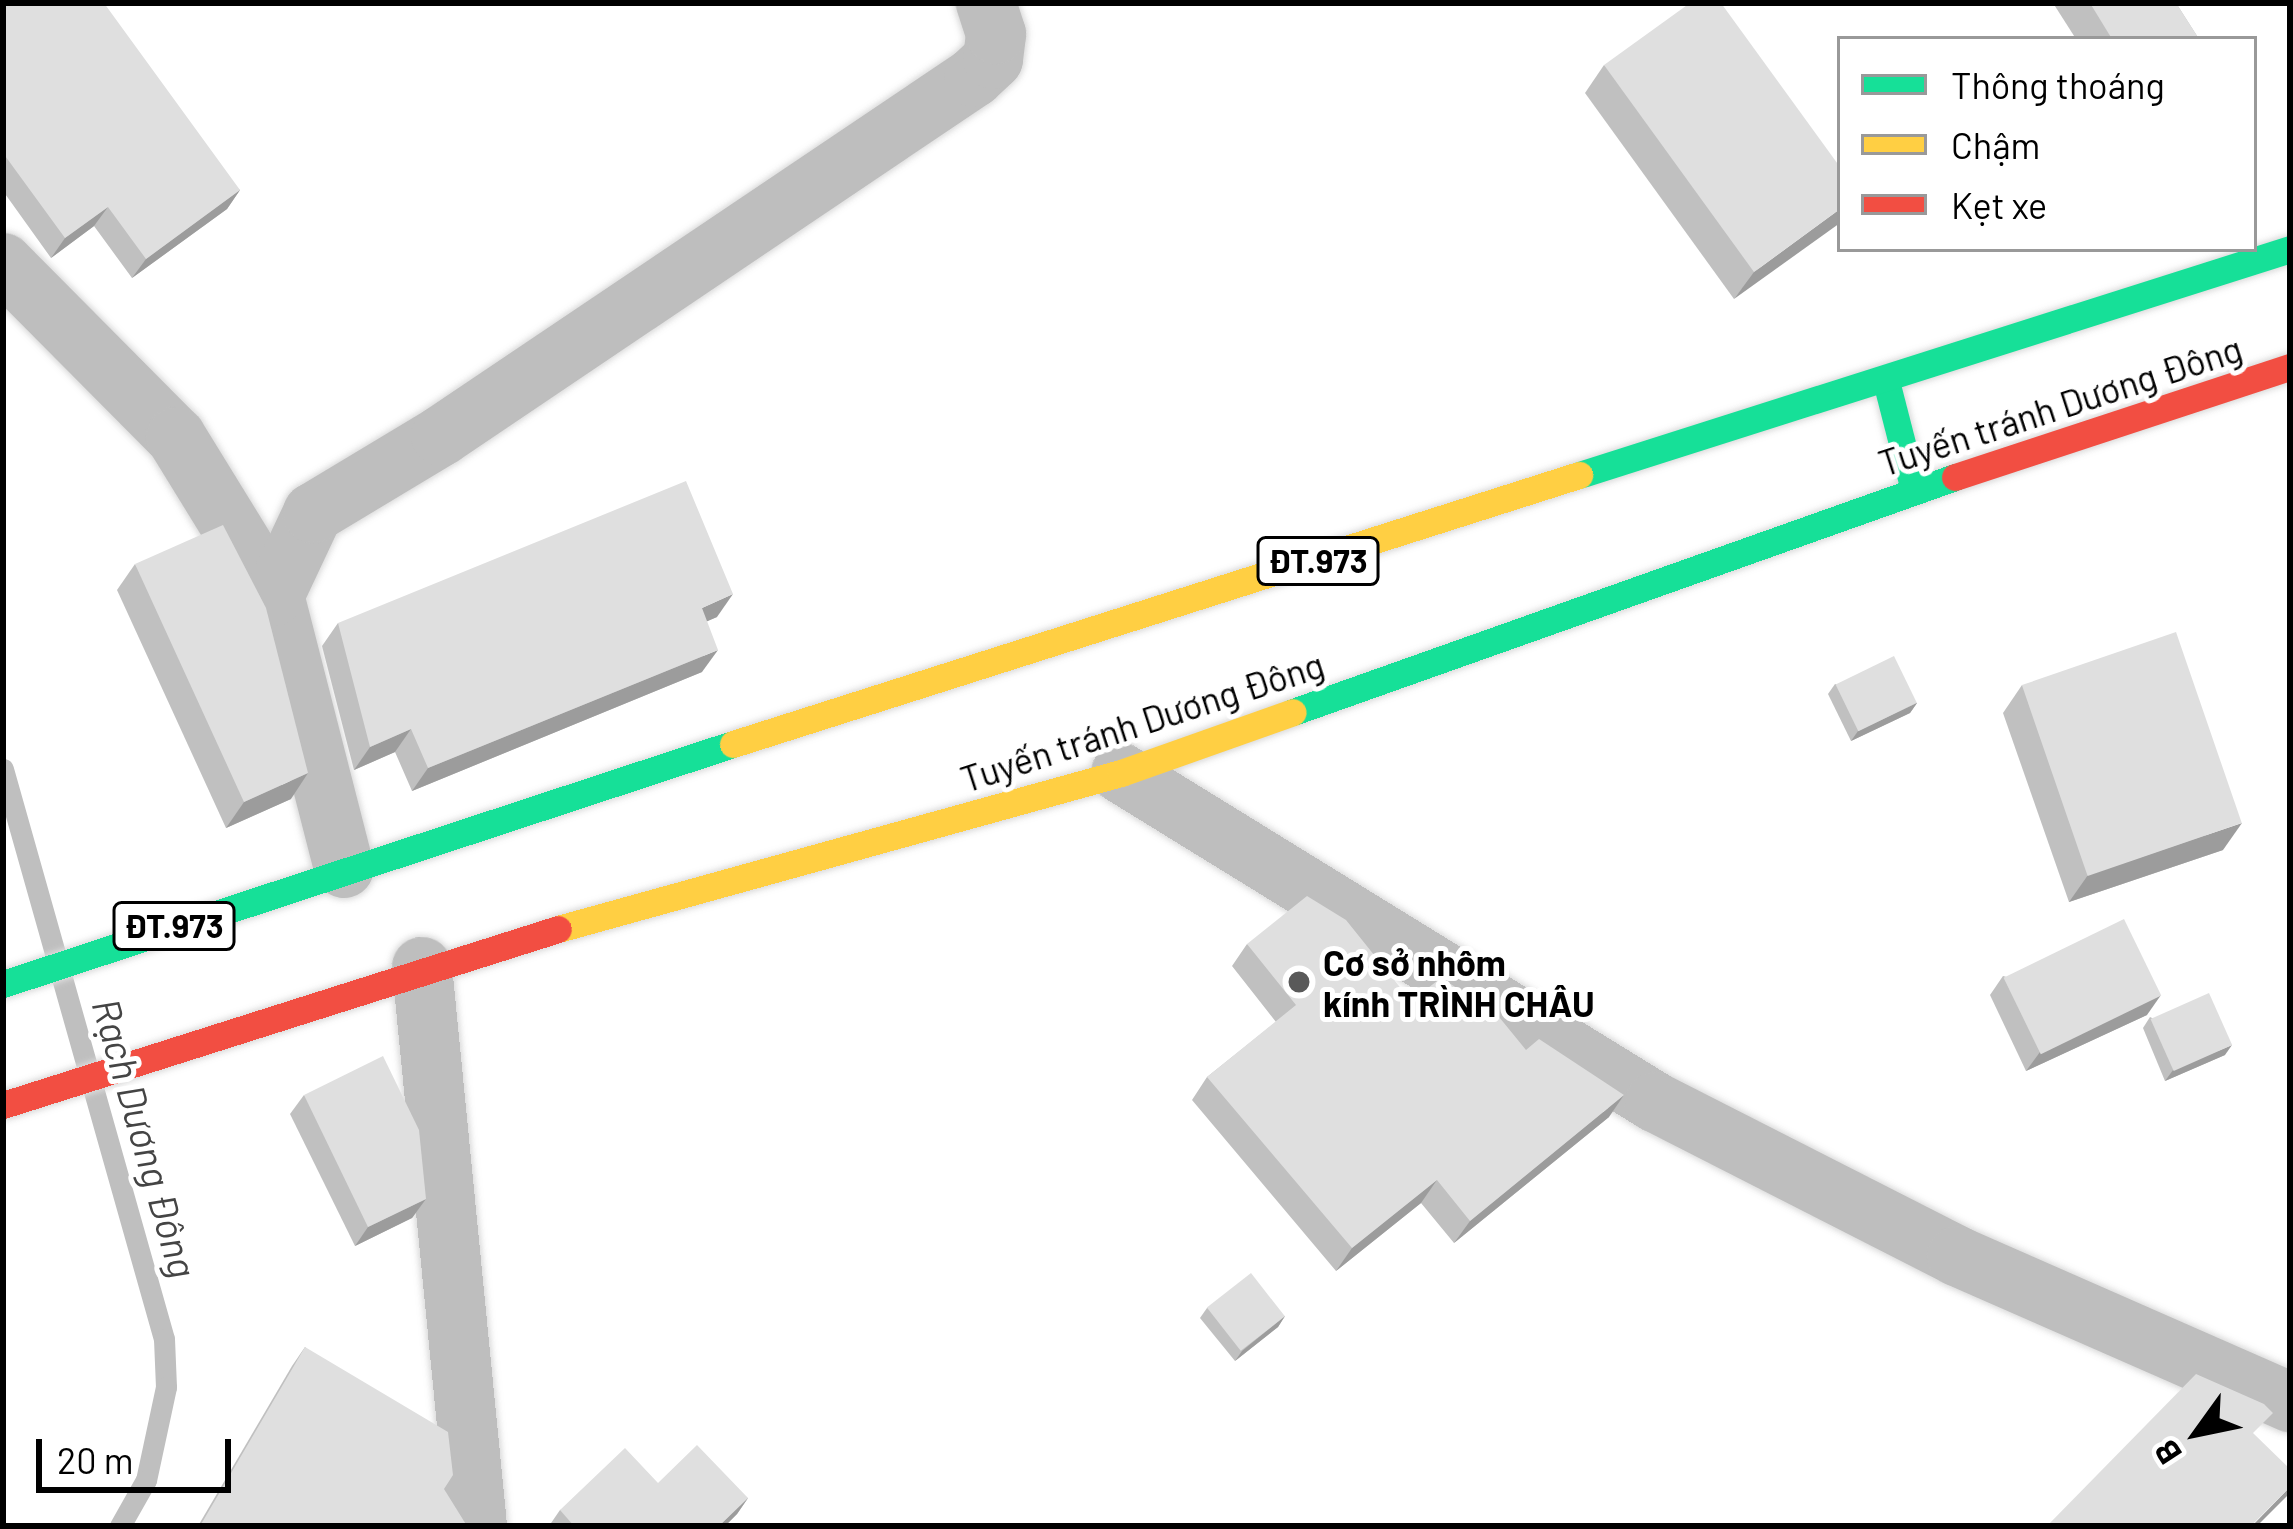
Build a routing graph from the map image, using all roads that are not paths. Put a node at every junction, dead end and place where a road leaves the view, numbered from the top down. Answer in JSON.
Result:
{"nodes":[{"id":1,"x":986,"y":3,"type":"edge"},
{"id":2,"x":2290,"y":249,"type":"edge"},
{"id":3,"x":3,"y":263,"type":"edge"},
{"id":4,"x":2290,"y":367,"type":"edge"},
{"id":5,"x":1886,"y":381,"type":"junction"},
{"id":6,"x":1914,"y":490,"type":"junction"},
{"id":7,"x":274,"y":596,"type":"junction"},
{"id":8,"x":1121,"y":773,"type":"junction"},
{"id":9,"x":344,"y":868,"type":"junction"},
{"id":10,"x":422,"y":967,"type":"junction"},
{"id":11,"x":3,"y":984,"type":"edge"},
{"id":12,"x":3,"y":1105,"type":"edge"},
{"id":13,"x":2290,"y":1402,"type":"edge"},
{"id":14,"x":477,"y":1526,"type":"edge"}],
"edges":[{"from":1,"to":7,"type":"street"},
{"from":2,"to":5,"type":"main road","number":"ĐT.973"},
{"from":3,"to":7,"type":"street"},
{"from":4,"to":6,"type":"main road","name":"Tuyến tránh Dương Đông"},
{"from":5,"to":6,"type":"main road"},
{"from":5,"to":9,"type":"main road","number":"ĐT.973"},
{"from":6,"to":8,"type":"main road","name":"Tuyến tránh Dương Đông"},
{"from":7,"to":9,"type":"street"},
{"from":8,"to":10,"type":"main road","name":"Tuyến tránh Dương Đông"},
{"from":8,"to":13,"type":"street"},
{"from":9,"to":11,"type":"main road","number":"ĐT.973"},
{"from":10,"to":12,"type":"main road","name":"Tuyến tránh Dương Đông"},
{"from":10,"to":14,"type":"street"}]}
